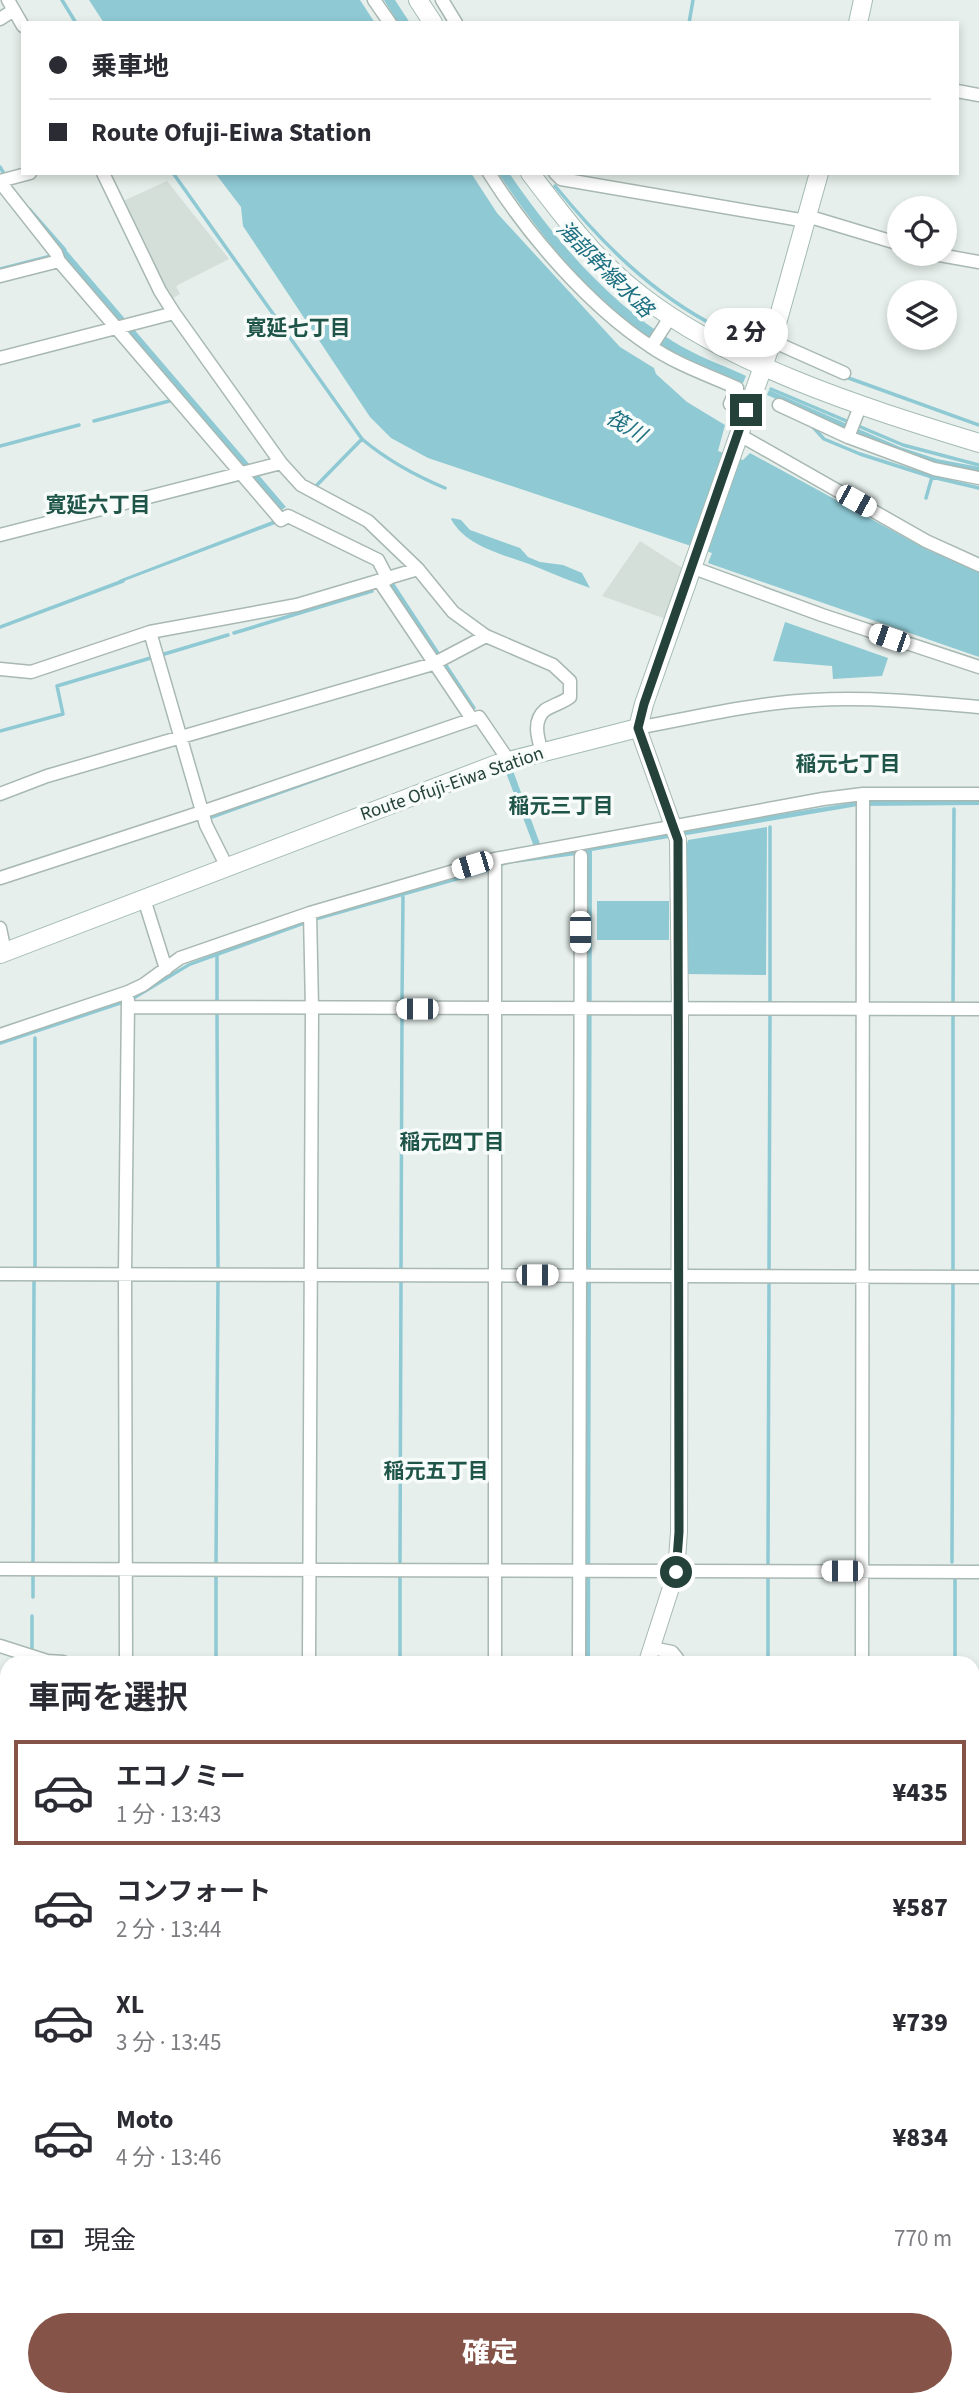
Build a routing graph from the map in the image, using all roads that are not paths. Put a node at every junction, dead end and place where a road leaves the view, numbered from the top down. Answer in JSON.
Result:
{"nodes":[{"id":1,"x":374,"y":0,"type":"edge"},
{"id":2,"x":418,"y":0,"type":"edge"},
{"id":3,"x":442,"y":0,"type":"edge"},
{"id":4,"x":863,"y":0,"type":"edge"},
{"id":5,"x":11,"y":5,"type":"edge"},
{"id":6,"x":0,"y":19,"type":"edge"},
{"id":7,"x":389,"y":21,"type":"edge"},
{"id":8,"x":432,"y":21,"type":"edge"},
{"id":9,"x":455,"y":21,"type":"edge"},
{"id":10,"x":858,"y":21,"type":"edge"},
{"id":11,"x":21,"y":22,"type":"edge"},
{"id":12,"x":959,"y":91,"type":"edge"},
{"id":13,"x":979,"y":95,"type":"edge"},
{"id":14,"x":23,"y":175,"type":"edge"},
{"id":15,"x":104,"y":175,"type":"edge"},
{"id":16,"x":490,"y":175,"type":"edge"},
{"id":17,"x":532,"y":175,"type":"edge"},
{"id":18,"x":557,"y":175,"type":"edge"},
{"id":19,"x":818,"y":175,"type":"edge"},
{"id":20,"x":0,"y":182,"type":"edge"},
{"id":21,"x":806,"y":218,"type":"junction"},
{"id":22,"x":887,"y":240,"type":"edge"},
{"id":23,"x":957,"y":258,"type":"edge"},
{"id":24,"x":59,"y":261,"type":"junction"},
{"id":25,"x":979,"y":262,"type":"edge"},
{"id":26,"x":0,"y":276,"type":"edge"},
{"id":27,"x":174,"y":313,"type":"junction"},
{"id":28,"x":668,"y":321,"type":"junction"},
{"id":29,"x":122,"y":326,"type":"junction"},
{"id":30,"x":772,"y":341,"type":"junction"},
{"id":31,"x":652,"y":345,"type":"junction"},
{"id":32,"x":0,"y":358,"type":"edge"},
{"id":33,"x":762,"y":365,"type":"junction"},
{"id":34,"x":844,"y":373,"type":"dead end"},
{"id":35,"x":861,"y":404,"type":"junction"},
{"id":36,"x":779,"y":405,"type":"dead end"},
{"id":37,"x":746,"y":410,"type":"junction"},
{"id":38,"x":850,"y":431,"type":"junction"},
{"id":39,"x":738,"y":434,"type":"junction"},
{"id":40,"x":979,"y":443,"type":"edge"},
{"id":41,"x":281,"y":463,"type":"junction"},
{"id":42,"x":247,"y":472,"type":"junction"},
{"id":43,"x":979,"y":478,"type":"edge"},
{"id":44,"x":0,"y":535,"type":"edge"},
{"id":45,"x":979,"y":565,"type":"edge"},
{"id":46,"x":691,"y":568,"type":"junction"},
{"id":47,"x":418,"y":569,"type":"junction"},
{"id":48,"x":384,"y":581,"type":"junction"},
{"id":49,"x":150,"y":632,"type":"junction"},
{"id":50,"x":486,"y":636,"type":"junction"},
{"id":51,"x":439,"y":661,"type":"junction"},
{"id":52,"x":979,"y":667,"type":"edge"},
{"id":53,"x":0,"y":669,"type":"edge"},
{"id":54,"x":979,"y":707,"type":"edge"},
{"id":55,"x":472,"y":719,"type":"junction"},
{"id":56,"x":638,"y":728,"type":"junction"},
{"id":57,"x":180,"y":738,"type":"junction"},
{"id":58,"x":542,"y":752,"type":"junction"},
{"id":59,"x":509,"y":761,"type":"junction"},
{"id":60,"x":0,"y":794,"type":"edge"},
{"id":61,"x":979,"y":794,"type":"edge"},
{"id":62,"x":863,"y":800,"type":"junction"},
{"id":63,"x":202,"y":812,"type":"junction"},
{"id":64,"x":675,"y":831,"type":"junction"},
{"id":65,"x":581,"y":856,"type":"dead end"},
{"id":66,"x":495,"y":864,"type":"junction"},
{"id":67,"x":227,"y":867,"type":"junction"},
{"id":68,"x":0,"y":878,"type":"edge"},
{"id":69,"x":144,"y":899,"type":"junction"},
{"id":70,"x":310,"y":918,"type":"junction"},
{"id":71,"x":0,"y":928,"type":"edge"},
{"id":72,"x":3,"y":953,"type":"edge"},
{"id":73,"x":166,"y":969,"type":"junction"},
{"id":74,"x":128,"y":1000,"type":"junction"},
{"id":75,"x":312,"y":1008,"type":"junction"},
{"id":76,"x":862,"y":1008,"type":"junction"},
{"id":77,"x":496,"y":1009,"type":"junction"},
{"id":78,"x":584,"y":1009,"type":"junction"},
{"id":79,"x":680,"y":1009,"type":"junction"},
{"id":80,"x":979,"y":1009,"type":"edge"},
{"id":81,"x":0,"y":1035,"type":"edge"},
{"id":82,"x":0,"y":1274,"type":"edge"},
{"id":83,"x":125,"y":1274,"type":"junction"},
{"id":84,"x":310,"y":1275,"type":"junction"},
{"id":85,"x":494,"y":1275,"type":"junction"},
{"id":86,"x":585,"y":1276,"type":"junction"},
{"id":87,"x":862,"y":1276,"type":"junction"},
{"id":88,"x":680,"y":1277,"type":"junction"},
{"id":89,"x":979,"y":1277,"type":"edge"},
{"id":90,"x":0,"y":1569,"type":"edge"},
{"id":91,"x":126,"y":1569,"type":"junction"},
{"id":92,"x":309,"y":1569,"type":"junction"},
{"id":93,"x":494,"y":1570,"type":"junction"},
{"id":94,"x":862,"y":1570,"type":"junction"},
{"id":95,"x":585,"y":1571,"type":"junction"},
{"id":96,"x":676,"y":1572,"type":"junction"},
{"id":97,"x":979,"y":1572,"type":"edge"},
{"id":98,"x":0,"y":1646,"type":"edge"},
{"id":99,"x":650,"y":1655,"type":"edge"},
{"id":100,"x":31,"y":1656,"type":"edge"},
{"id":101,"x":125,"y":1656,"type":"edge"},
{"id":102,"x":309,"y":1656,"type":"edge"},
{"id":103,"x":495,"y":1656,"type":"edge"},
{"id":104,"x":579,"y":1656,"type":"edge"},
{"id":105,"x":675,"y":1656,"type":"edge"},
{"id":106,"x":862,"y":1656,"type":"edge"}],
"edges":[{"from":1,"to":7,"type":"street"},
{"from":2,"to":8,"type":"main road"},
{"from":3,"to":9,"type":"street"},
{"from":4,"to":10,"type":"main road"},
{"from":5,"to":6,"type":"street"},
{"from":5,"to":11,"type":"street"},
{"from":12,"to":13,"type":"street"},
{"from":14,"to":20,"type":"street"},
{"from":15,"to":27,"type":"street"},
{"from":16,"to":31,"type":"street"},
{"from":17,"to":28,"type":"main road"},
{"from":18,"to":21,"type":"street"},
{"from":19,"to":21,"type":"main road"},
{"from":20,"to":24,"type":"street"},
{"from":21,"to":22,"type":"street"},
{"from":21,"to":30,"type":"main road"},
{"from":23,"to":25,"type":"street"},
{"from":24,"to":26,"type":"street"},
{"from":24,"to":29,"type":"street"},
{"from":27,"to":29,"type":"street"},
{"from":27,"to":41,"type":"street"},
{"from":28,"to":31,"type":"street"},
{"from":28,"to":33,"type":"main road"},
{"from":29,"to":32,"type":"street"},
{"from":29,"to":42,"type":"street"},
{"from":30,"to":33,"type":"main road"},
{"from":30,"to":34,"type":"street"},
{"from":31,"to":37,"type":"street"},
{"from":33,"to":35,"type":"main road"},
{"from":33,"to":37,"type":"main road"},
{"from":35,"to":38,"type":"street"},
{"from":35,"to":40,"type":"main road"},
{"from":36,"to":38,"type":"street"},
{"from":37,"to":39,"type":"main road"},
{"from":38,"to":43,"type":"street"},
{"from":39,"to":45,"type":"street"},
{"from":39,"to":46,"type":"main road"},
{"from":41,"to":42,"type":"street"},
{"from":41,"to":47,"type":"street"},
{"from":42,"to":44,"type":"street"},
{"from":42,"to":48,"type":"street"},
{"from":46,"to":52,"type":"street"},
{"from":46,"to":56,"type":"main road"},
{"from":47,"to":48,"type":"street"},
{"from":47,"to":50,"type":"street"},
{"from":48,"to":49,"type":"street"},
{"from":48,"to":51,"type":"street"},
{"from":49,"to":53,"type":"street"},
{"from":49,"to":57,"type":"street"},
{"from":50,"to":51,"type":"street"},
{"from":50,"to":58,"type":"street"},
{"from":51,"to":55,"type":"street"},
{"from":51,"to":57,"type":"street"},
{"from":54,"to":56,"type":"street"},
{"from":55,"to":59,"type":"street"},
{"from":55,"to":63,"type":"street"},
{"from":56,"to":58,"type":"main road","name":"Route Ofuji-Eiwa Station"},
{"from":56,"to":64,"type":"street"},
{"from":57,"to":60,"type":"street"},
{"from":57,"to":63,"type":"street"},
{"from":58,"to":59,"type":"main road","name":"Route Ofuji-Eiwa Station"},
{"from":59,"to":67,"type":"main road","name":"Route Ofuji-Eiwa Station"},
{"from":61,"to":62,"type":"street"},
{"from":62,"to":64,"type":"street"},
{"from":62,"to":76,"type":"street"},
{"from":63,"to":67,"type":"street"},
{"from":63,"to":68,"type":"street"},
{"from":64,"to":66,"type":"street"},
{"from":64,"to":79,"type":"street"},
{"from":65,"to":78,"type":"street"},
{"from":66,"to":70,"type":"street"},
{"from":66,"to":77,"type":"street"},
{"from":67,"to":69,"type":"main road","name":"Route Ofuji-Eiwa Station"},
{"from":69,"to":72,"type":"main road","name":"Route Ofuji-Eiwa Station"},
{"from":69,"to":73,"type":"street"},
{"from":70,"to":73,"type":"street"},
{"from":70,"to":75,"type":"street"},
{"from":71,"to":72,"type":"street"},
{"from":73,"to":74,"type":"street"},
{"from":74,"to":75,"type":"street"},
{"from":74,"to":81,"type":"street"},
{"from":74,"to":83,"type":"street"},
{"from":75,"to":77,"type":"street"},
{"from":75,"to":84,"type":"street"},
{"from":76,"to":79,"type":"street"},
{"from":76,"to":80,"type":"street"},
{"from":76,"to":87,"type":"street"},
{"from":77,"to":78,"type":"street"},
{"from":77,"to":85,"type":"street"},
{"from":78,"to":79,"type":"street"},
{"from":78,"to":86,"type":"street"},
{"from":79,"to":88,"type":"street"},
{"from":82,"to":83,"type":"street"},
{"from":83,"to":84,"type":"street"},
{"from":83,"to":91,"type":"street"},
{"from":84,"to":85,"type":"street"},
{"from":84,"to":92,"type":"street"},
{"from":85,"to":86,"type":"street"},
{"from":85,"to":93,"type":"street"},
{"from":86,"to":88,"type":"street"},
{"from":86,"to":95,"type":"street"},
{"from":87,"to":88,"type":"street"},
{"from":87,"to":89,"type":"street"},
{"from":87,"to":94,"type":"street"},
{"from":88,"to":96,"type":"street"},
{"from":90,"to":91,"type":"street"},
{"from":91,"to":92,"type":"street"},
{"from":91,"to":101,"type":"street"},
{"from":92,"to":93,"type":"street"},
{"from":92,"to":102,"type":"street"},
{"from":93,"to":95,"type":"street"},
{"from":93,"to":103,"type":"street"},
{"from":94,"to":96,"type":"street"},
{"from":94,"to":97,"type":"street"},
{"from":94,"to":106,"type":"street"},
{"from":95,"to":96,"type":"street"},
{"from":95,"to":104,"type":"street"},
{"from":96,"to":99,"type":"street"},
{"from":98,"to":100,"type":"street"},
{"from":99,"to":105,"type":"street"}]}
